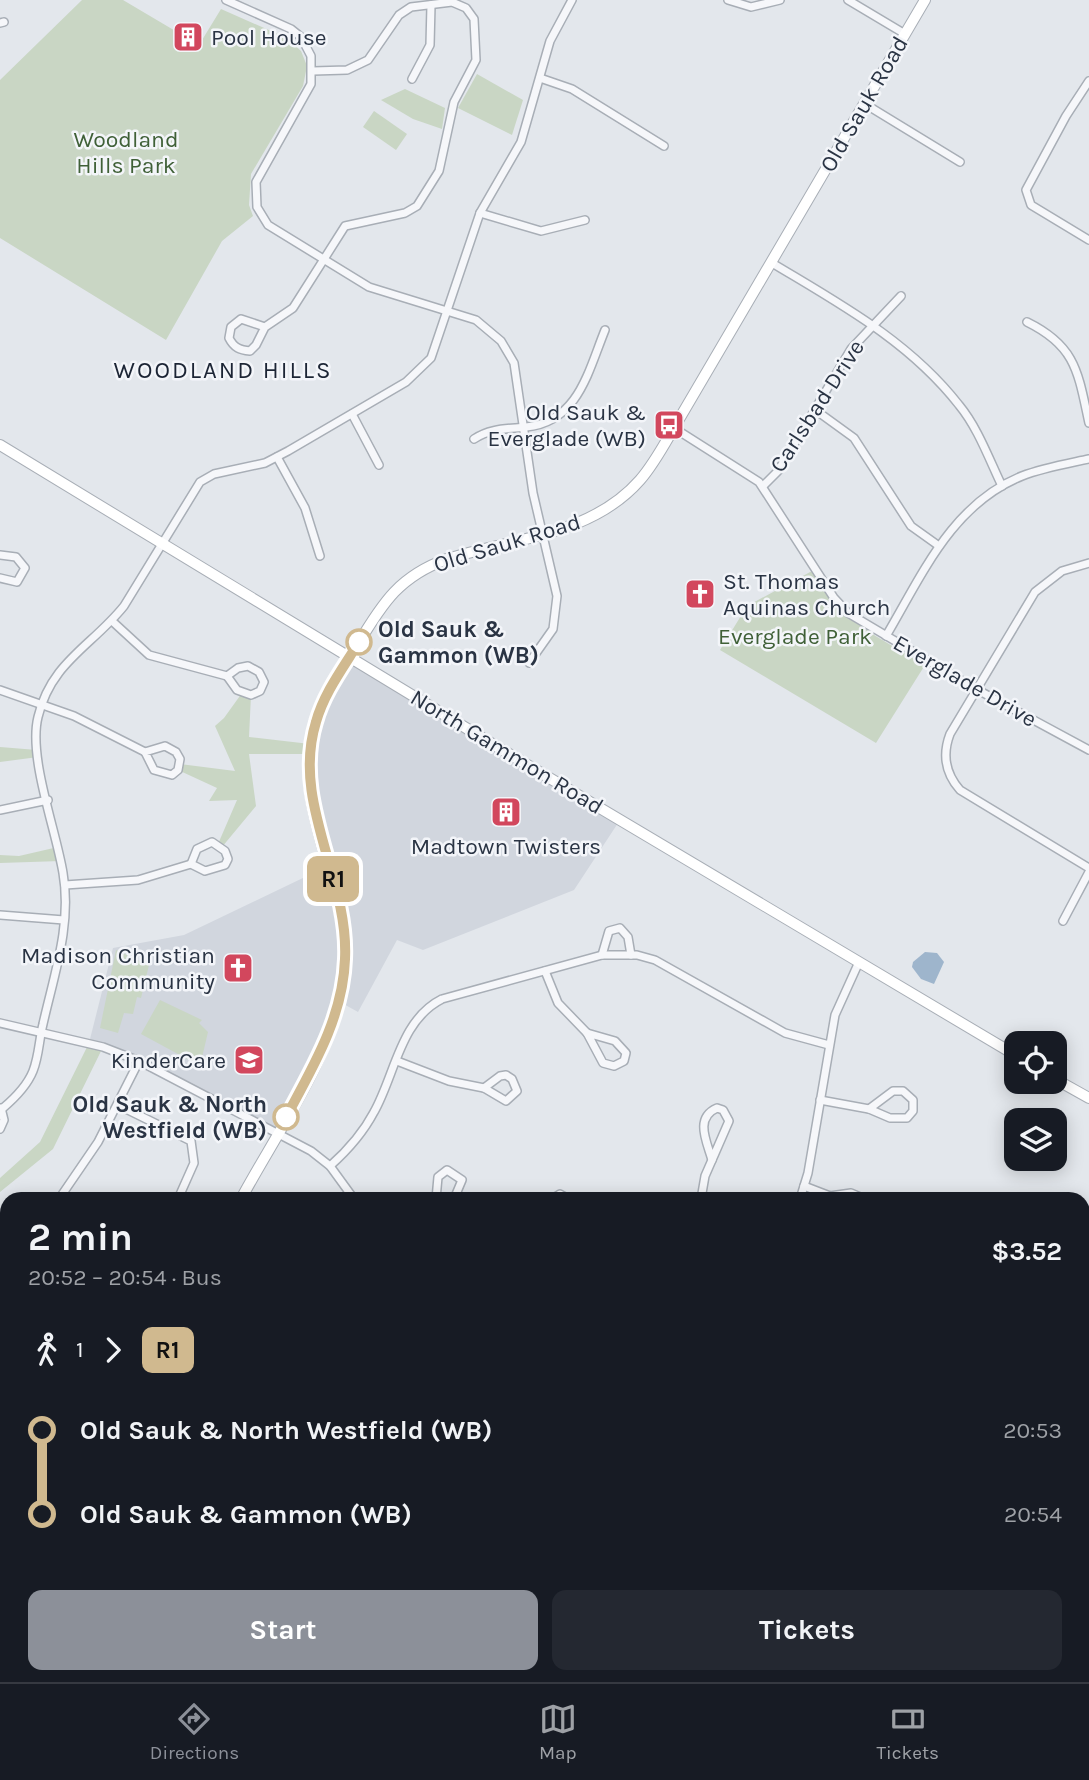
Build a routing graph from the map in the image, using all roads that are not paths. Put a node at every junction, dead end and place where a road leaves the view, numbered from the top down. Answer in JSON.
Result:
{"nodes":[{"id":1,"x":226,"y":0,"type":"edge"},
{"id":2,"x":572,"y":0,"type":"edge"},
{"id":3,"x":728,"y":0,"type":"edge"},
{"id":4,"x":780,"y":0,"type":"edge"},
{"id":5,"x":925,"y":0,"type":"edge"},
{"id":6,"x":850,"y":1,"type":"edge"},
{"id":7,"x":431,"y":5,"type":"junction"},
{"id":8,"x":905,"y":34,"type":"junction"},
{"id":9,"x":313,"y":71,"type":"junction"},
{"id":10,"x":540,"y":78,"type":"junction"},
{"id":11,"x":412,"y":79,"type":"dead end"},
{"id":12,"x":1089,"y":81,"type":"edge"},
{"id":13,"x":864,"y":104,"type":"junction"},
{"id":14,"x":664,"y":146,"type":"dead end"},
{"id":15,"x":960,"y":162,"type":"dead end"},
{"id":16,"x":480,"y":213,"type":"junction"},
{"id":17,"x":585,"y":220,"type":"dead end"},
{"id":18,"x":1089,"y":240,"type":"edge"},
{"id":19,"x":322,"y":260,"type":"junction"},
{"id":20,"x":772,"y":263,"type":"junction"},
{"id":21,"x":901,"y":296,"type":"dead end"},
{"id":22,"x":449,"y":311,"type":"junction"},
{"id":23,"x":1027,"y":322,"type":"dead end"},
{"id":24,"x":873,"y":324,"type":"junction"},
{"id":25,"x":265,"y":327,"type":"junction"},
{"id":26,"x":605,"y":330,"type":"dead end"},
{"id":27,"x":814,"y":409,"type":"junction"},
{"id":28,"x":352,"y":414,"type":"junction"},
{"id":29,"x":1089,"y":423,"type":"edge"},
{"id":30,"x":524,"y":428,"type":"junction"},
{"id":31,"x":674,"y":428,"type":"junction"},
{"id":32,"x":474,"y":439,"type":"dead end"},
{"id":33,"x":0,"y":444,"type":"edge"},
{"id":34,"x":277,"y":457,"type":"junction"},
{"id":35,"x":1089,"y":458,"type":"edge"},
{"id":36,"x":379,"y":465,"type":"dead end"},
{"id":37,"x":1002,"y":485,"type":"junction"},
{"id":38,"x":763,"y":486,"type":"junction"},
{"id":39,"x":544,"y":534,"type":"junction"},
{"id":40,"x":162,"y":542,"type":"junction"},
{"id":41,"x":939,"y":546,"type":"junction"},
{"id":42,"x":0,"y":555,"type":"edge"},
{"id":43,"x":320,"y":556,"type":"dead end"},
{"id":44,"x":1089,"y":563,"type":"edge"},
{"id":45,"x":0,"y":578,"type":"edge"},
{"id":46,"x":112,"y":621,"type":"junction"},
{"id":47,"x":886,"y":636,"type":"junction"},
{"id":48,"x":350,"y":656,"type":"junction"},
{"id":49,"x":529,"y":663,"type":"dead end"},
{"id":50,"x":227,"y":676,"type":"junction"},
{"id":51,"x":976,"y":689,"type":"junction"},
{"id":52,"x":0,"y":690,"type":"edge"},
{"id":53,"x":41,"y":705,"type":"junction"},
{"id":54,"x":1089,"y":750,"type":"edge"},
{"id":55,"x":145,"y":752,"type":"junction"},
{"id":56,"x":48,"y":800,"type":"junction"},
{"id":57,"x":0,"y":810,"type":"edge"},
{"id":58,"x":191,"y":864,"type":"junction"},
{"id":59,"x":1089,"y":870,"type":"edge"},
{"id":60,"x":65,"y":885,"type":"junction"},
{"id":61,"x":0,"y":915,"type":"edge"},
{"id":62,"x":64,"y":920,"type":"junction"},
{"id":63,"x":1063,"y":921,"type":"dead end"},
{"id":64,"x":603,"y":955,"type":"junction"},
{"id":65,"x":631,"y":955,"type":"junction"},
{"id":66,"x":859,"y":962,"type":"junction"},
{"id":67,"x":545,"y":971,"type":"junction"},
{"id":68,"x":0,"y":1023,"type":"edge"},
{"id":69,"x":41,"y":1032,"type":"junction"},
{"id":70,"x":587,"y":1033,"type":"junction"},
{"id":71,"x":829,"y":1045,"type":"junction"},
{"id":72,"x":1004,"y":1048,"type":"edge"},
{"id":73,"x":139,"y":1060,"type":"junction"},
{"id":74,"x":397,"y":1061,"type":"junction"},
{"id":75,"x":1067,"y":1086,"type":"edge"},
{"id":76,"x":484,"y":1088,"type":"junction"},
{"id":77,"x":1089,"y":1098,"type":"edge"},
{"id":78,"x":820,"y":1100,"type":"junction"},
{"id":79,"x":118,"y":1105,"type":"junction"},
{"id":80,"x":2,"y":1108,"type":"edge"},
{"id":81,"x":869,"y":1109,"type":"junction"},
{"id":82,"x":0,"y":1129,"type":"edge"},
{"id":83,"x":277,"y":1133,"type":"junction"},
{"id":84,"x":712,"y":1160,"type":"junction"},
{"id":85,"x":330,"y":1167,"type":"junction"},
{"id":86,"x":804,"y":1186,"type":"junction"},
{"id":87,"x":64,"y":1192,"type":"edge"},
{"id":88,"x":181,"y":1192,"type":"edge"},
{"id":89,"x":245,"y":1192,"type":"edge"},
{"id":90,"x":349,"y":1192,"type":"edge"},
{"id":91,"x":437,"y":1192,"type":"edge"},
{"id":92,"x":457,"y":1192,"type":"edge"},
{"id":93,"x":702,"y":1192,"type":"edge"},
{"id":94,"x":802,"y":1192,"type":"edge"},
{"id":95,"x":819,"y":1192,"type":"edge"}],
"edges":[{"from":1,"to":9,"type":"street"},
{"from":2,"to":10,"type":"street"},
{"from":3,"to":4,"type":"street"},
{"from":5,"to":8,"type":"street","name":"Old Sauk Road"},
{"from":6,"to":8,"type":"street"},
{"from":7,"to":9,"type":"street"},
{"from":7,"to":11,"type":"street"},
{"from":7,"to":19,"type":"street"},
{"from":8,"to":13,"type":"street","name":"Old Sauk Road"},
{"from":9,"to":19,"type":"street"},
{"from":10,"to":14,"type":"street"},
{"from":10,"to":16,"type":"street"},
{"from":12,"to":18,"type":"street"},
{"from":13,"to":15,"type":"street"},
{"from":13,"to":20,"type":"street","name":"Old Sauk Road"},
{"from":16,"to":17,"type":"street"},
{"from":16,"to":22,"type":"street"},
{"from":19,"to":22,"type":"street"},
{"from":19,"to":25,"type":"street"},
{"from":20,"to":24,"type":"street"},
{"from":20,"to":31,"type":"street","name":"Old Sauk Road"},
{"from":21,"to":24,"type":"street","name":"Carlsbad Drive"},
{"from":22,"to":28,"type":"street"},
{"from":22,"to":30,"type":"street"},
{"from":23,"to":29,"type":"street"},
{"from":24,"to":27,"type":"street","name":"Carlsbad Drive"},
{"from":24,"to":37,"type":"street"},
{"from":25,"to":25,"type":"street"},
{"from":26,"to":30,"type":"street"},
{"from":27,"to":38,"type":"street","name":"Carlsbad Drive"},
{"from":27,"to":41,"type":"street"},
{"from":28,"to":34,"type":"street"},
{"from":28,"to":36,"type":"street"},
{"from":30,"to":32,"type":"street"},
{"from":30,"to":39,"type":"street"},
{"from":31,"to":38,"type":"street","name":"Everglade Drive"},
{"from":31,"to":39,"type":"street","name":"Old Sauk Road"},
{"from":33,"to":40,"type":"street","name":"North Gammon Road"},
{"from":34,"to":40,"type":"street"},
{"from":34,"to":43,"type":"street"},
{"from":35,"to":37,"type":"street"},
{"from":37,"to":41,"type":"street"},
{"from":38,"to":47,"type":"street","name":"Everglade Drive"},
{"from":39,"to":48,"type":"street","name":"Old Sauk Road"},
{"from":39,"to":49,"type":"street"},
{"from":40,"to":46,"type":"street"},
{"from":40,"to":48,"type":"street","name":"North Gammon Road"},
{"from":41,"to":47,"type":"street"},
{"from":42,"to":45,"type":"street"},
{"from":44,"to":51,"type":"street"},
{"from":46,"to":50,"type":"street"},
{"from":46,"to":53,"type":"street"},
{"from":47,"to":51,"type":"street","name":"Everglade Drive"},
{"from":48,"to":66,"type":"street","name":"North Gammon Road"},
{"from":48,"to":83,"type":"street","name":"Old Sauk Road"},
{"from":50,"to":50,"type":"street"},
{"from":51,"to":54,"type":"street","name":"Everglade Drive"},
{"from":51,"to":59,"type":"street"},
{"from":52,"to":53,"type":"street"},
{"from":53,"to":55,"type":"street"},
{"from":53,"to":56,"type":"street"},
{"from":55,"to":55,"type":"street"},
{"from":56,"to":57,"type":"street"},
{"from":56,"to":60,"type":"street"},
{"from":58,"to":58,"type":"street"},
{"from":58,"to":60,"type":"street"},
{"from":59,"to":63,"type":"street"},
{"from":60,"to":62,"type":"street"},
{"from":61,"to":62,"type":"street"},
{"from":62,"to":69,"type":"street"},
{"from":64,"to":65,"type":"street"},
{"from":64,"to":65,"type":"street"},
{"from":64,"to":67,"type":"street"},
{"from":65,"to":71,"type":"street"},
{"from":66,"to":71,"type":"street"},
{"from":66,"to":72,"type":"street","name":"North Gammon Road"},
{"from":67,"to":70,"type":"street"},
{"from":67,"to":74,"type":"street"},
{"from":68,"to":69,"type":"street"},
{"from":69,"to":73,"type":"street"},
{"from":69,"to":80,"type":"street"},
{"from":70,"to":70,"type":"street"},
{"from":71,"to":78,"type":"street"},
{"from":73,"to":79,"type":"street"},
{"from":73,"to":83,"type":"street"},
{"from":74,"to":76,"type":"street"},
{"from":74,"to":85,"type":"street"},
{"from":75,"to":77,"type":"street"},
{"from":76,"to":76,"type":"street"},
{"from":78,"to":81,"type":"street"},
{"from":78,"to":86,"type":"street"},
{"from":79,"to":87,"type":"street"},
{"from":79,"to":88,"type":"street"},
{"from":80,"to":82,"type":"street"},
{"from":81,"to":81,"type":"street"},
{"from":83,"to":85,"type":"street"},
{"from":83,"to":89,"type":"street","name":"Old Sauk Road"},
{"from":84,"to":84,"type":"street"},
{"from":84,"to":93,"type":"street"},
{"from":85,"to":90,"type":"street"},
{"from":86,"to":94,"type":"street"},
{"from":86,"to":95,"type":"street"},
{"from":91,"to":92,"type":"street"}]}
